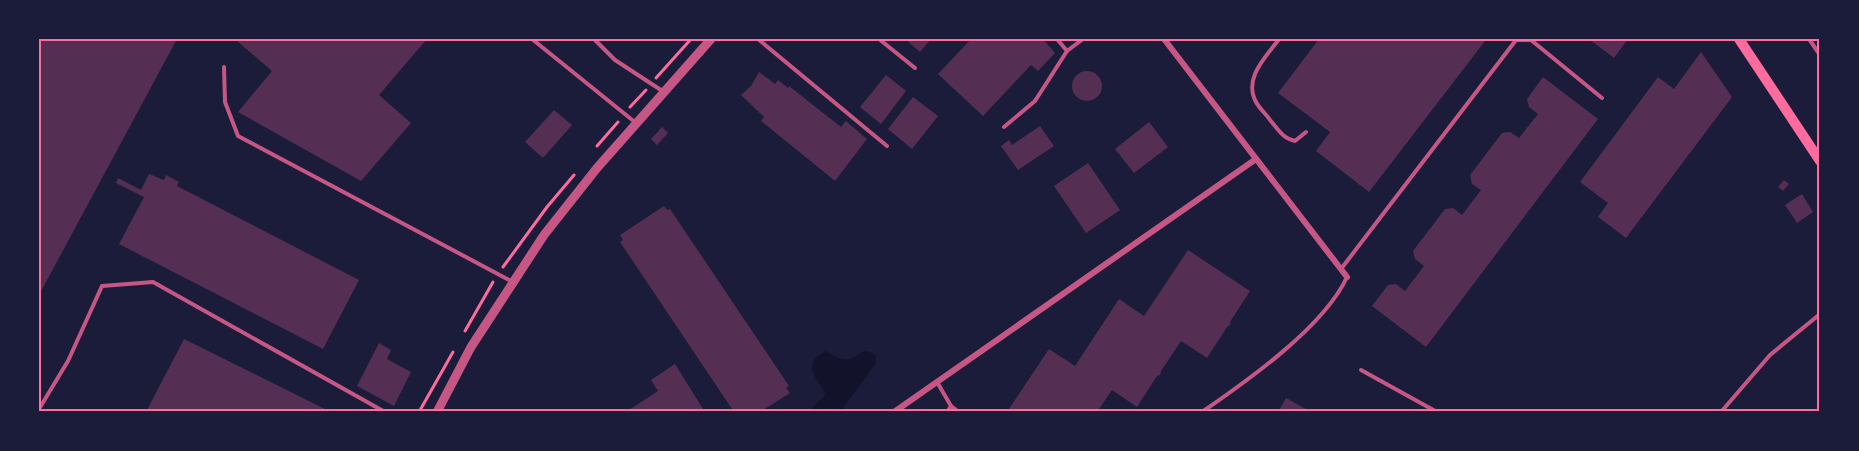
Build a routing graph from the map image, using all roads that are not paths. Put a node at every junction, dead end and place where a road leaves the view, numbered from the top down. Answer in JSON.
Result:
{"nodes":[{"id":1,"x":532,"y":39,"type":"edge"},
{"id":2,"x":594,"y":39,"type":"edge"},
{"id":3,"x":711,"y":39,"type":"edge"},
{"id":4,"x":758,"y":39,"type":"edge"},
{"id":5,"x":879,"y":39,"type":"edge"},
{"id":6,"x":1057,"y":39,"type":"edge"},
{"id":7,"x":1083,"y":39,"type":"edge"},
{"id":8,"x":1164,"y":39,"type":"edge"},
{"id":9,"x":1279,"y":39,"type":"edge"},
{"id":10,"x":1739,"y":39,"type":"edge"},
{"id":11,"x":1809,"y":39,"type":"edge"},
{"id":12,"x":1067,"y":51,"type":"junction"},
{"id":13,"x":1820,"y":55,"type":"edge"},
{"id":14,"x":224,"y":68,"type":"dead end"},
{"id":15,"x":915,"y":68,"type":"dead end"},
{"id":16,"x":665,"y":93,"type":"junction"},
{"id":17,"x":1602,"y":98,"type":"dead end"},
{"id":18,"x":637,"y":124,"type":"junction"},
{"id":19,"x":1004,"y":128,"type":"dead end"},
{"id":20,"x":1306,"y":132,"type":"dead end"},
{"id":21,"x":887,"y":146,"type":"dead end"},
{"id":22,"x":1256,"y":159,"type":"junction"},
{"id":23,"x":1820,"y":161,"type":"edge"},
{"id":24,"x":1341,"y":269,"type":"junction"},
{"id":25,"x":1347,"y":278,"type":"joint"},
{"id":26,"x":513,"y":282,"type":"junction"},
{"id":27,"x":1820,"y":314,"type":"edge"},
{"id":28,"x":1361,"y":370,"type":"dead end"},
{"id":29,"x":937,"y":382,"type":"junction"},
{"id":30,"x":951,"y":406,"type":"junction"},
{"id":31,"x":39,"y":409,"type":"edge"},
{"id":32,"x":385,"y":412,"type":"edge"},
{"id":33,"x":437,"y":412,"type":"edge"},
{"id":34,"x":894,"y":412,"type":"edge"},
{"id":35,"x":947,"y":412,"type":"edge"},
{"id":36,"x":959,"y":412,"type":"edge"},
{"id":37,"x":1202,"y":412,"type":"edge"},
{"id":38,"x":1437,"y":412,"type":"edge"},
{"id":39,"x":1721,"y":412,"type":"edge"}],
"edges":[{"from":1,"to":18,"type":"lane"},
{"from":2,"to":16,"type":"lane"},
{"from":3,"to":16,"type":"street"},
{"from":4,"to":21,"type":"lane"},
{"from":5,"to":15,"type":"lane"},
{"from":6,"to":12,"type":"lane"},
{"from":7,"to":12,"type":"lane"},
{"from":8,"to":22,"type":"street"},
{"from":9,"to":20,"type":"lane"},
{"from":10,"to":23,"type":"main road"},
{"from":11,"to":13,"type":"lane"},
{"from":12,"to":19,"type":"lane"},
{"from":14,"to":26,"type":"lane"},
{"from":16,"to":18,"type":"street"},
{"from":17,"to":24,"type":"lane"},
{"from":18,"to":26,"type":"street"},
{"from":22,"to":24,"type":"street"},
{"from":22,"to":29,"type":"street"},
{"from":24,"to":25,"type":"street"},
{"from":25,"to":37,"type":"lane"},
{"from":26,"to":33,"type":"street"},
{"from":27,"to":39,"type":"lane"},
{"from":28,"to":38,"type":"lane"},
{"from":29,"to":30,"type":"lane"},
{"from":29,"to":34,"type":"street"},
{"from":30,"to":35,"type":"lane"},
{"from":30,"to":36,"type":"lane"},
{"from":31,"to":32,"type":"lane"}]}
